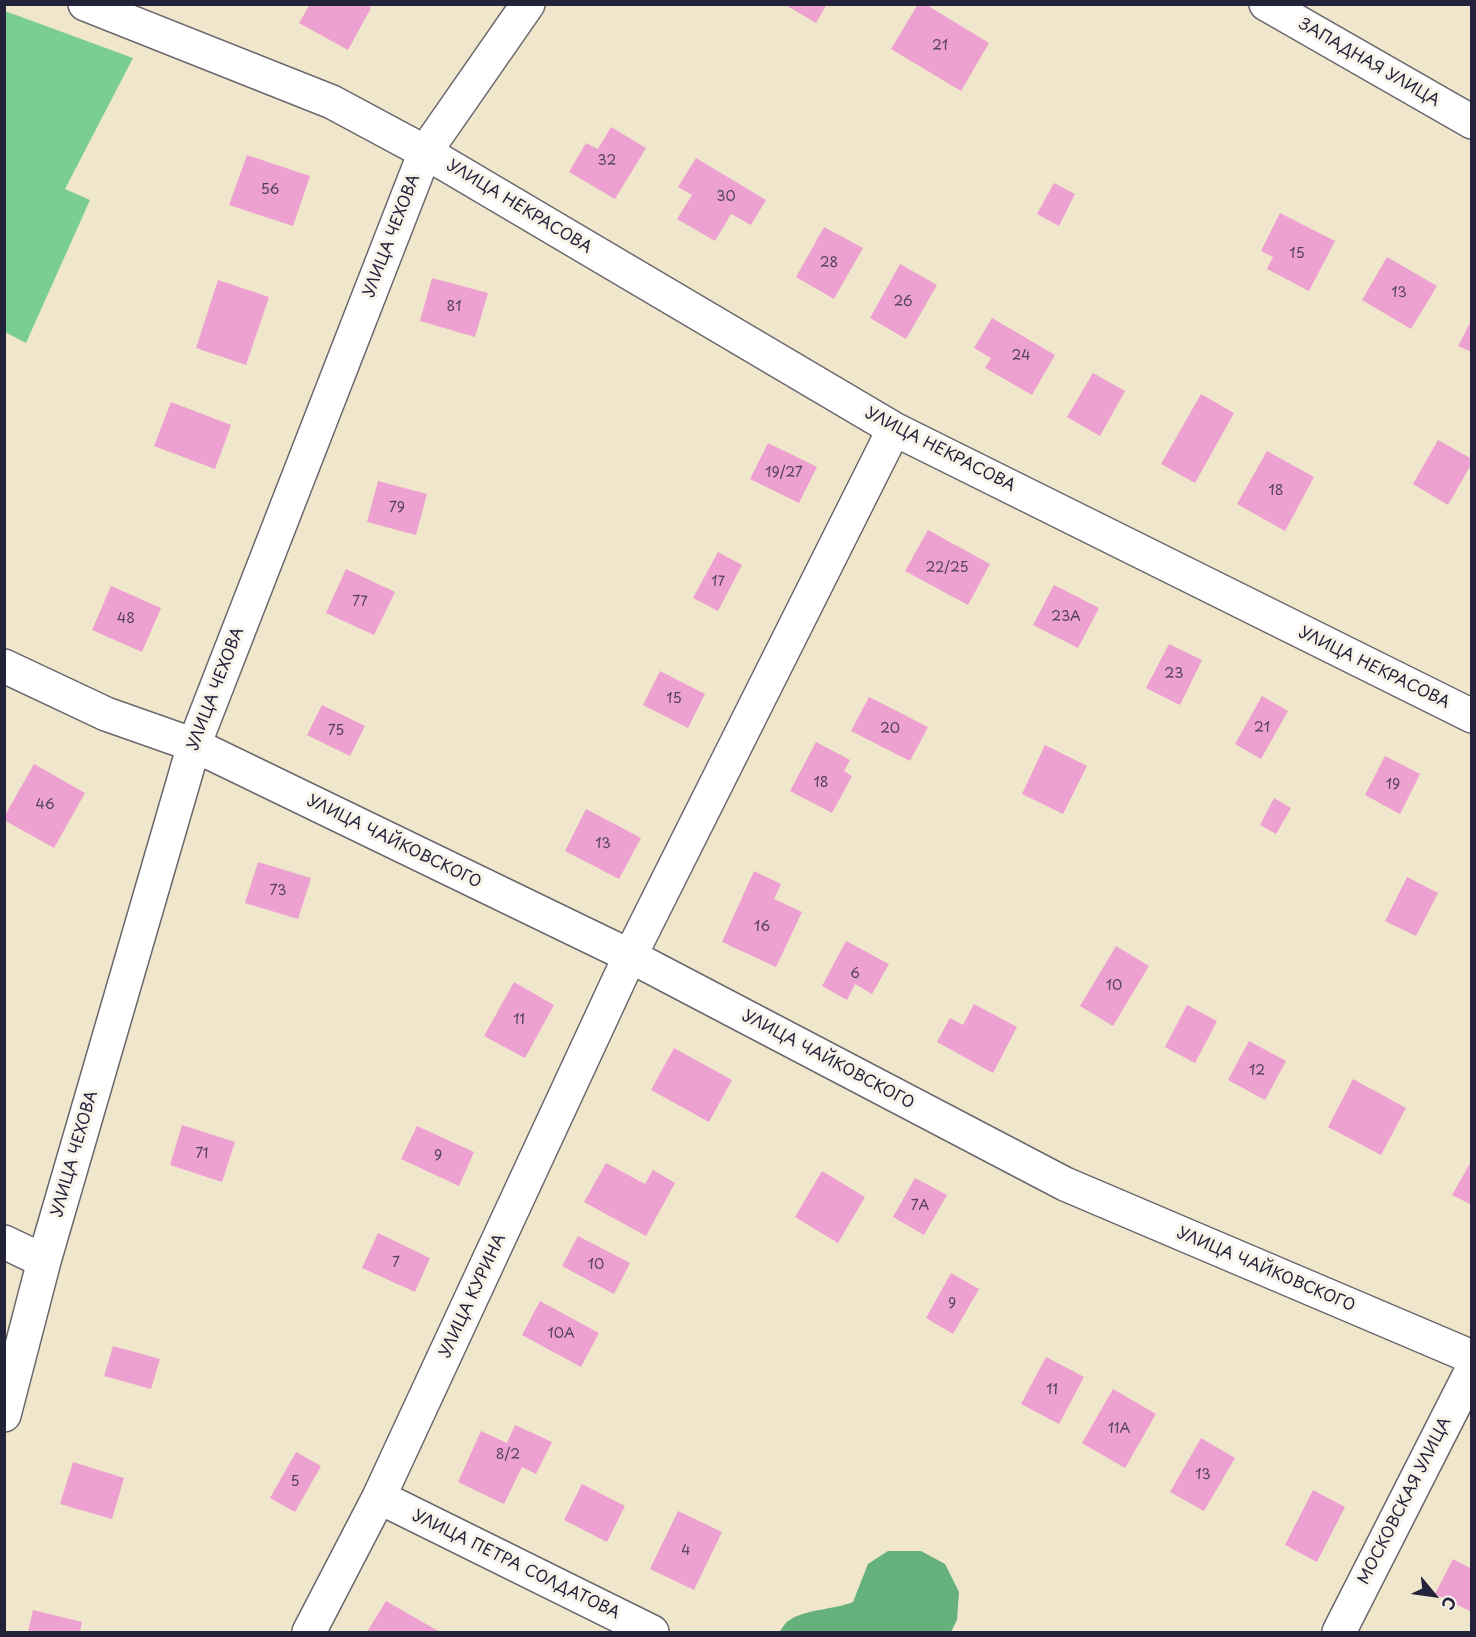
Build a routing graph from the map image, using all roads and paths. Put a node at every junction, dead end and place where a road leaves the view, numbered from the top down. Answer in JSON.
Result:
{"nodes":[{"id":1,"x":85,"y":4,"type":"edge"},
{"id":2,"x":528,"y":4,"type":"edge"},
{"id":3,"x":1266,"y":4,"type":"edge"},
{"id":4,"x":1472,"y":122,"type":"edge"},
{"id":5,"x":425,"y":152,"type":"junction"},
{"id":6,"x":894,"y":429,"type":"junction"},
{"id":7,"x":4,"y":666,"type":"edge"},
{"id":8,"x":1472,"y":716,"type":"edge"},
{"id":9,"x":194,"y":745,"type":"junction"},
{"id":10,"x":630,"y":956,"type":"junction"},
{"id":11,"x":4,"y":1242,"type":"edge"},
{"id":12,"x":44,"y":1261,"type":"junction"},
{"id":13,"x":1472,"y":1357,"type":"edge"},
{"id":14,"x":1472,"y":1370,"type":"edge"},
{"id":15,"x":4,"y":1415,"type":"edge"},
{"id":16,"x":379,"y":1497,"type":"junction"},
{"id":17,"x":309,"y":1632,"type":"edge"},
{"id":18,"x":652,"y":1632,"type":"edge"},
{"id":19,"x":1339,"y":1632,"type":"edge"}],
"edges":[{"from":1,"to":5,"type":"street","name":"УЛИЦА НЕКРАСОВА"},
{"from":2,"to":5,"type":"street","name":"УЛИЦА ЧЕХОВА"},
{"from":3,"to":4,"type":"street","name":"ЗАПАДНАЯ УЛИЦА"},
{"from":5,"to":6,"type":"street","name":"УЛИЦА НЕКРАСОВА"},
{"from":5,"to":9,"type":"street","name":"УЛИЦА ЧЕХОВА"},
{"from":6,"to":8,"type":"street","name":"УЛИЦА НЕКРАСОВА"},
{"from":6,"to":10,"type":"street","name":"УЛИЦА КУРИНА"},
{"from":7,"to":9,"type":"street","name":"УЛИЦА ЧАЙКОВСКОГО"},
{"from":9,"to":10,"type":"street","name":"УЛИЦА ЧАЙКОВСКОГО"},
{"from":9,"to":12,"type":"street","name":"УЛИЦА ЧЕХОВА"},
{"from":10,"to":13,"type":"street","name":"УЛИЦА ЧАЙКОВСКОГО"},
{"from":10,"to":16,"type":"street","name":"УЛИЦА КУРИНА"},
{"from":11,"to":12,"type":"street"},
{"from":12,"to":15,"type":"street","name":"УЛИЦА ЧЕХОВА"},
{"from":14,"to":19,"type":"street","name":"МОСКОВСКАЯ УЛИЦА"},
{"from":16,"to":17,"type":"street","name":"УЛИЦА КУРИНА"},
{"from":16,"to":18,"type":"street","name":"УЛИЦА ПЕТРА СОЛДАТОВА"}]}
